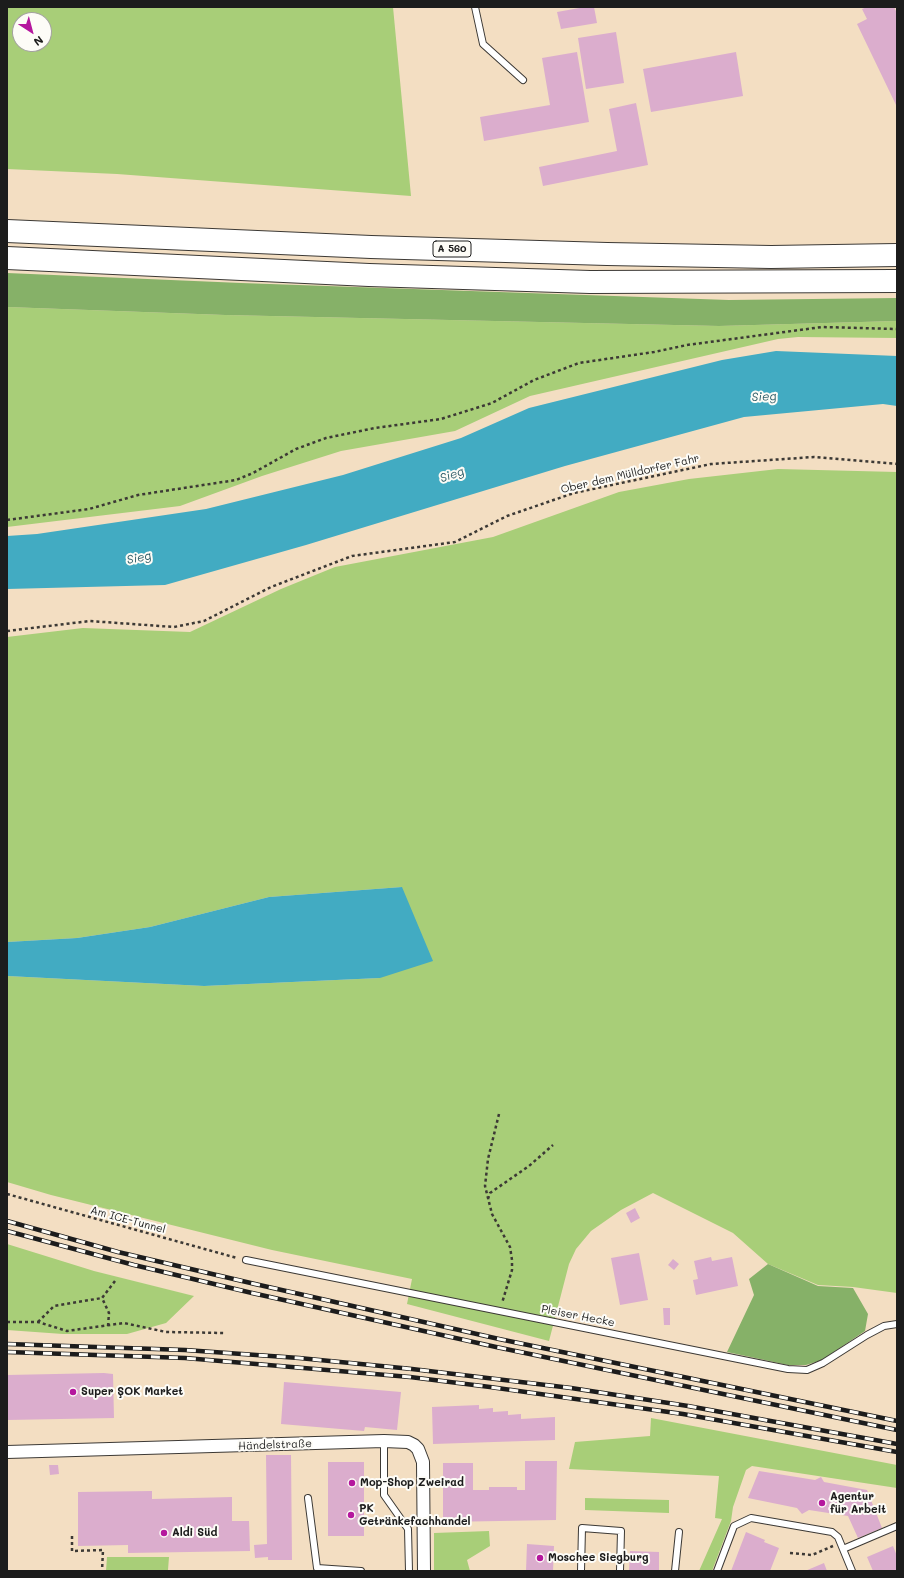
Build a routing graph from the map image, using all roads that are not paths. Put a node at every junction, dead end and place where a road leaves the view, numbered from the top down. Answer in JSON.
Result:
{"nodes":[{"id":1,"x":476,"y":7,"type":"edge"},
{"id":2,"x":523,"y":80,"type":"dead end"},
{"id":3,"x":7,"y":231,"type":"edge"},
{"id":4,"x":897,"y":255,"type":"edge"},
{"id":5,"x":7,"y":258,"type":"edge"},
{"id":6,"x":897,"y":282,"type":"edge"},
{"id":7,"x":246,"y":1260,"type":"road end"},
{"id":8,"x":897,"y":1324,"type":"edge"},
{"id":9,"x":384,"y":1442,"type":"junction"},
{"id":10,"x":7,"y":1452,"type":"edge"},
{"id":11,"x":308,"y":1498,"type":"dead end"},
{"id":12,"x":897,"y":1526,"type":"edge"},
{"id":13,"x":679,"y":1532,"type":"dead end"},
{"id":14,"x":842,"y":1546,"type":"junction"},
{"id":15,"x":361,"y":1571,"type":"edge"},
{"id":16,"x":409,"y":1571,"type":"edge"},
{"id":17,"x":424,"y":1571,"type":"edge"},
{"id":18,"x":581,"y":1571,"type":"edge"},
{"id":19,"x":620,"y":1571,"type":"edge"},
{"id":20,"x":675,"y":1571,"type":"edge"},
{"id":21,"x":717,"y":1571,"type":"edge"},
{"id":22,"x":852,"y":1571,"type":"edge"}],
"edges":[{"from":1,"to":2,"type":"lane"},
{"from":3,"to":4,"type":"highway","number":"A 560"},
{"from":5,"to":6,"type":"highway"},
{"from":7,"to":8,"type":"lane","name":"Pleiser Hecke"},
{"from":9,"to":10,"type":"street","name":"Händelstraße"},
{"from":9,"to":16,"type":"lane"},
{"from":9,"to":17,"type":"street","name":"Händelstraße"},
{"from":11,"to":15,"type":"lane"},
{"from":12,"to":14,"type":"lane"},
{"from":13,"to":20,"type":"lane"},
{"from":14,"to":21,"type":"lane"},
{"from":14,"to":22,"type":"lane"},
{"from":18,"to":19,"type":"lane"}]}
